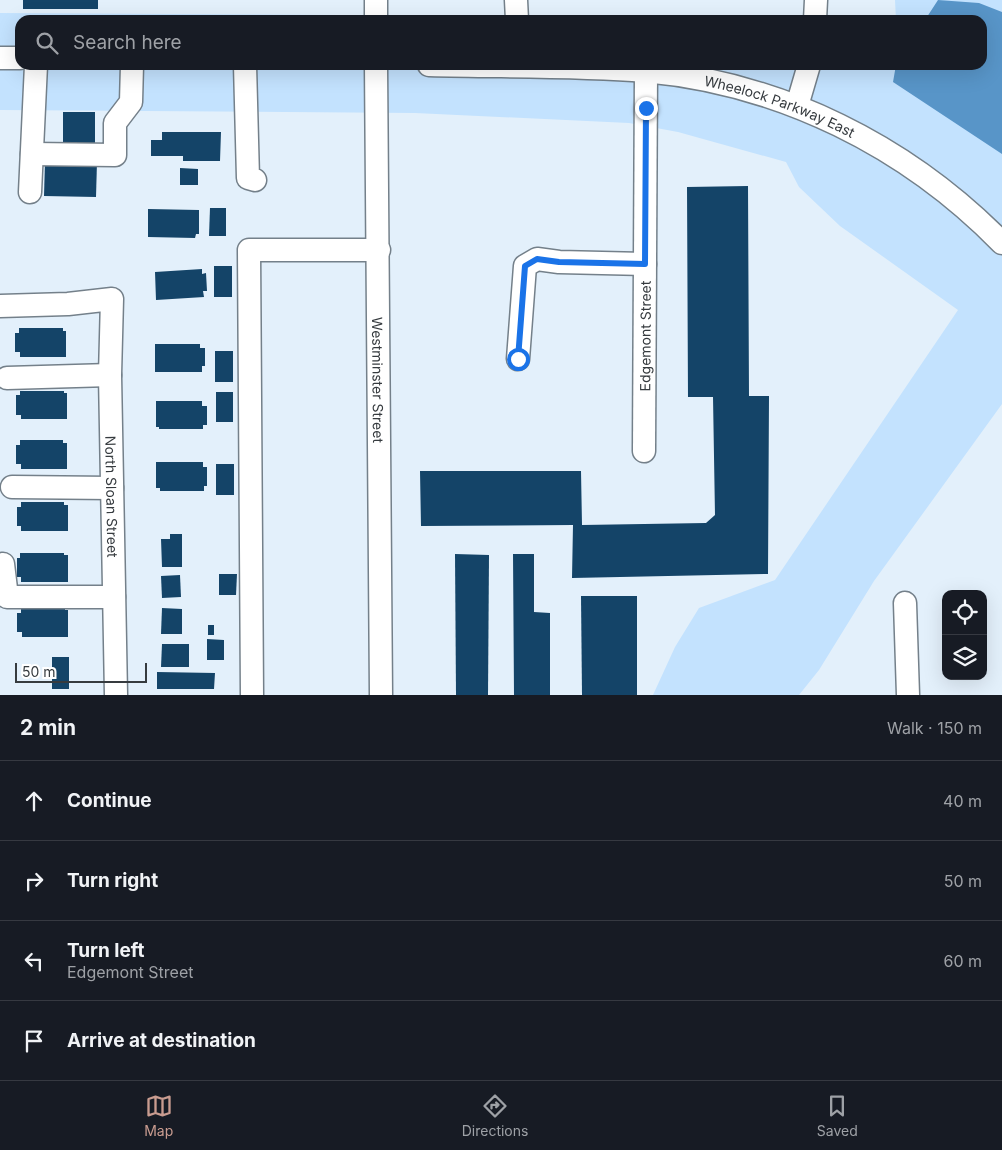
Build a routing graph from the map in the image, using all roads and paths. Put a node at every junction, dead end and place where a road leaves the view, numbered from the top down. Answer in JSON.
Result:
{"nodes":[{"id":1,"x":376,"y":0,"type":"edge"},
{"id":2,"x":516,"y":0,"type":"edge"},
{"id":3,"x":816,"y":0,"type":"edge"},
{"id":4,"x":376,"y":15,"type":"edge"},
{"id":5,"x":517,"y":15,"type":"edge"},
{"id":6,"x":815,"y":15,"type":"edge"},
{"id":7,"x":0,"y":58,"type":"edge"},
{"id":8,"x":15,"y":58,"type":"edge"},
{"id":9,"x":36,"y":70,"type":"edge"},
{"id":10,"x":132,"y":70,"type":"edge"},
{"id":11,"x":245,"y":70,"type":"edge"},
{"id":12,"x":376,"y":70,"type":"edge"},
{"id":13,"x":620,"y":70,"type":"edge"},
{"id":14,"x":808,"y":70,"type":"edge"},
{"id":15,"x":646,"y":71,"type":"junction"},
{"id":16,"x":797,"y":106,"type":"junction"},
{"id":17,"x":32,"y":154,"type":"junction"},
{"id":18,"x":255,"y":180,"type":"dead end"},
{"id":19,"x":30,"y":192,"type":"dead end"},
{"id":20,"x":1002,"y":243,"type":"edge"},
{"id":21,"x":379,"y":250,"type":"junction"},
{"id":22,"x":645,"y":264,"type":"junction"},
{"id":23,"x":0,"y":306,"type":"edge"},
{"id":24,"x":518,"y":359,"type":"dead end"},
{"id":25,"x":110,"y":375,"type":"junction"},
{"id":26,"x":7,"y":378,"type":"dead end"},
{"id":27,"x":644,"y":451,"type":"dead end"},
{"id":28,"x":12,"y":488,"type":"dead end"},
{"id":29,"x":112,"y":488,"type":"junction"},
{"id":30,"x":3,"y":564,"type":"dead end"},
{"id":31,"x":114,"y":597,"type":"junction"},
{"id":32,"x":905,"y":603,"type":"dead end"},
{"id":33,"x":116,"y":695,"type":"edge"},
{"id":34,"x":252,"y":695,"type":"edge"},
{"id":35,"x":381,"y":695,"type":"edge"},
{"id":36,"x":908,"y":695,"type":"edge"}],
"edges":[{"from":1,"to":4,"type":"street"},
{"from":2,"to":5,"type":"street"},
{"from":3,"to":6,"type":"street"},
{"from":7,"to":8,"type":"street"},
{"from":9,"to":17,"type":"street"},
{"from":10,"to":17,"type":"street"},
{"from":11,"to":18,"type":"street"},
{"from":12,"to":21,"type":"street","name":"Westminster Street"},
{"from":13,"to":15,"type":"street","name":"Wheelock Parkway East"},
{"from":14,"to":16,"type":"street"},
{"from":15,"to":16,"type":"street","name":"Wheelock Parkway East"},
{"from":15,"to":22,"type":"street","name":"Edgemont Street"},
{"from":16,"to":20,"type":"street","name":"Wheelock Parkway East"},
{"from":17,"to":19,"type":"street"},
{"from":21,"to":34,"type":"street"},
{"from":21,"to":35,"type":"street","name":"Westminster Street"},
{"from":22,"to":24,"type":"street"},
{"from":22,"to":27,"type":"street","name":"Edgemont Street"},
{"from":23,"to":25,"type":"street","name":"North Sloan Street"},
{"from":25,"to":26,"type":"street"},
{"from":25,"to":29,"type":"street","name":"North Sloan Street"},
{"from":28,"to":29,"type":"street"},
{"from":29,"to":31,"type":"street","name":"North Sloan Street"},
{"from":30,"to":31,"type":"street"},
{"from":31,"to":33,"type":"street","name":"North Sloan Street"},
{"from":32,"to":36,"type":"street"}]}
